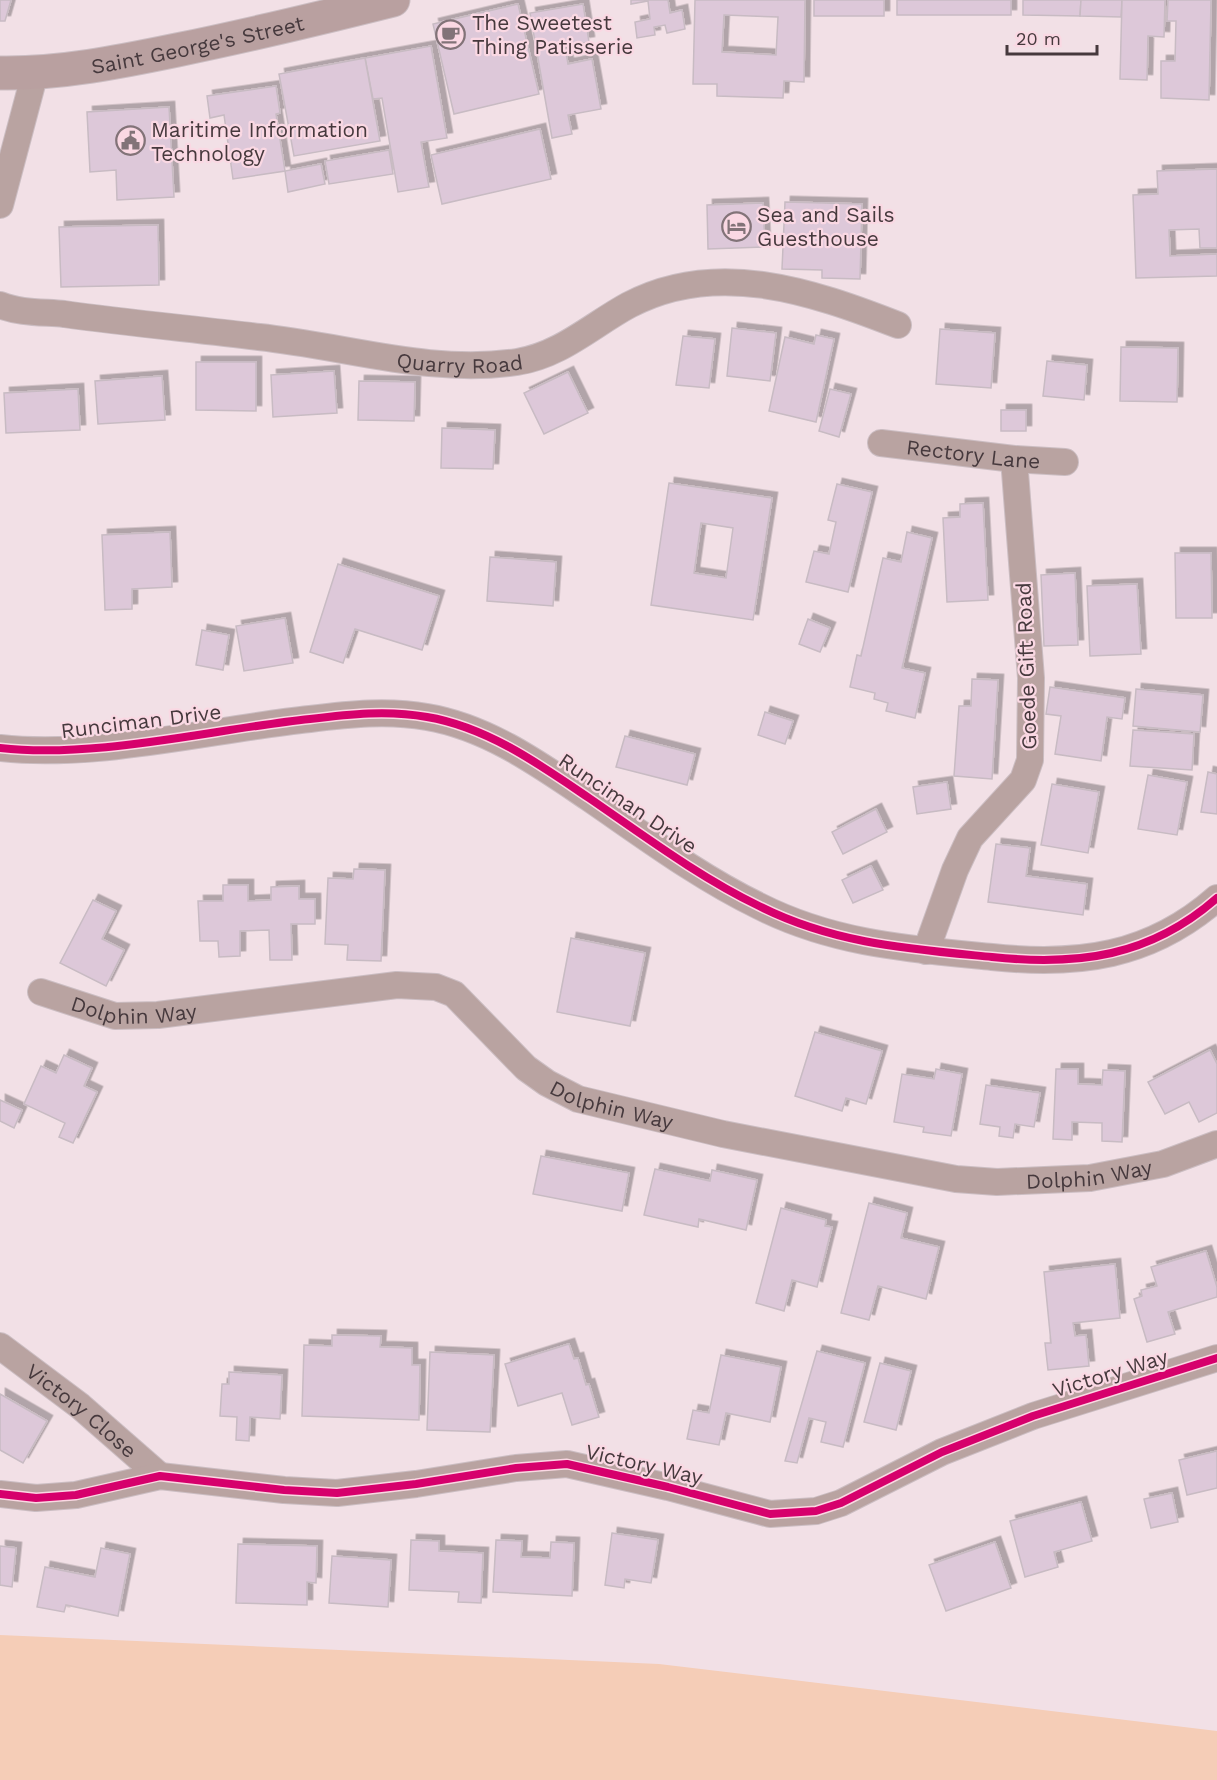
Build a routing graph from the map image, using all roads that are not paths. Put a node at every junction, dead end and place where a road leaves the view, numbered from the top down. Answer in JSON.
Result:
{"nodes":[{"id":1,"x":393,"y":0,"type":"edge"},
{"id":2,"x":0,"y":73,"type":"edge"},
{"id":3,"x":35,"y":73,"type":"junction"},
{"id":4,"x":0,"y":205,"type":"edge"},
{"id":5,"x":0,"y":305,"type":"edge"},
{"id":6,"x":898,"y":325,"type":"dead end"},
{"id":7,"x":881,"y":443,"type":"dead end"},
{"id":8,"x":1014,"y":459,"type":"junction"},
{"id":9,"x":1065,"y":462,"type":"dead end"},
{"id":10,"x":0,"y":748,"type":"edge"},
{"id":11,"x":1217,"y":898,"type":"edge"},
{"id":12,"x":926,"y":951,"type":"junction"},
{"id":13,"x":41,"y":992,"type":"dead end"},
{"id":14,"x":1217,"y":1143,"type":"edge"},
{"id":15,"x":0,"y":1346,"type":"edge"},
{"id":16,"x":1217,"y":1358,"type":"edge"},
{"id":17,"x":160,"y":1476,"type":"junction"},
{"id":18,"x":0,"y":1494,"type":"edge"}],
"edges":[{"from":1,"to":3,"type":"main road","name":"Saint George's Street"},
{"from":2,"to":3,"type":"main road","name":"Saint George's Street"},
{"from":3,"to":4,"type":"street"},
{"from":5,"to":6,"type":"street","name":"Quarry Road"},
{"from":7,"to":8,"type":"street","name":"Rectory Lane"},
{"from":8,"to":9,"type":"street","name":"Rectory Lane"},
{"from":8,"to":12,"type":"street","name":"Goede Gift Road"},
{"from":10,"to":12,"type":"street","name":"Runciman Drive"},
{"from":11,"to":12,"type":"street","name":"Runciman Drive"},
{"from":13,"to":14,"type":"street","name":"Dolphin Way"},
{"from":15,"to":17,"type":"street","name":"Victory Close"},
{"from":16,"to":17,"type":"street","name":"Victory Way"},
{"from":17,"to":18,"type":"street","name":"Victory Way"}]}
